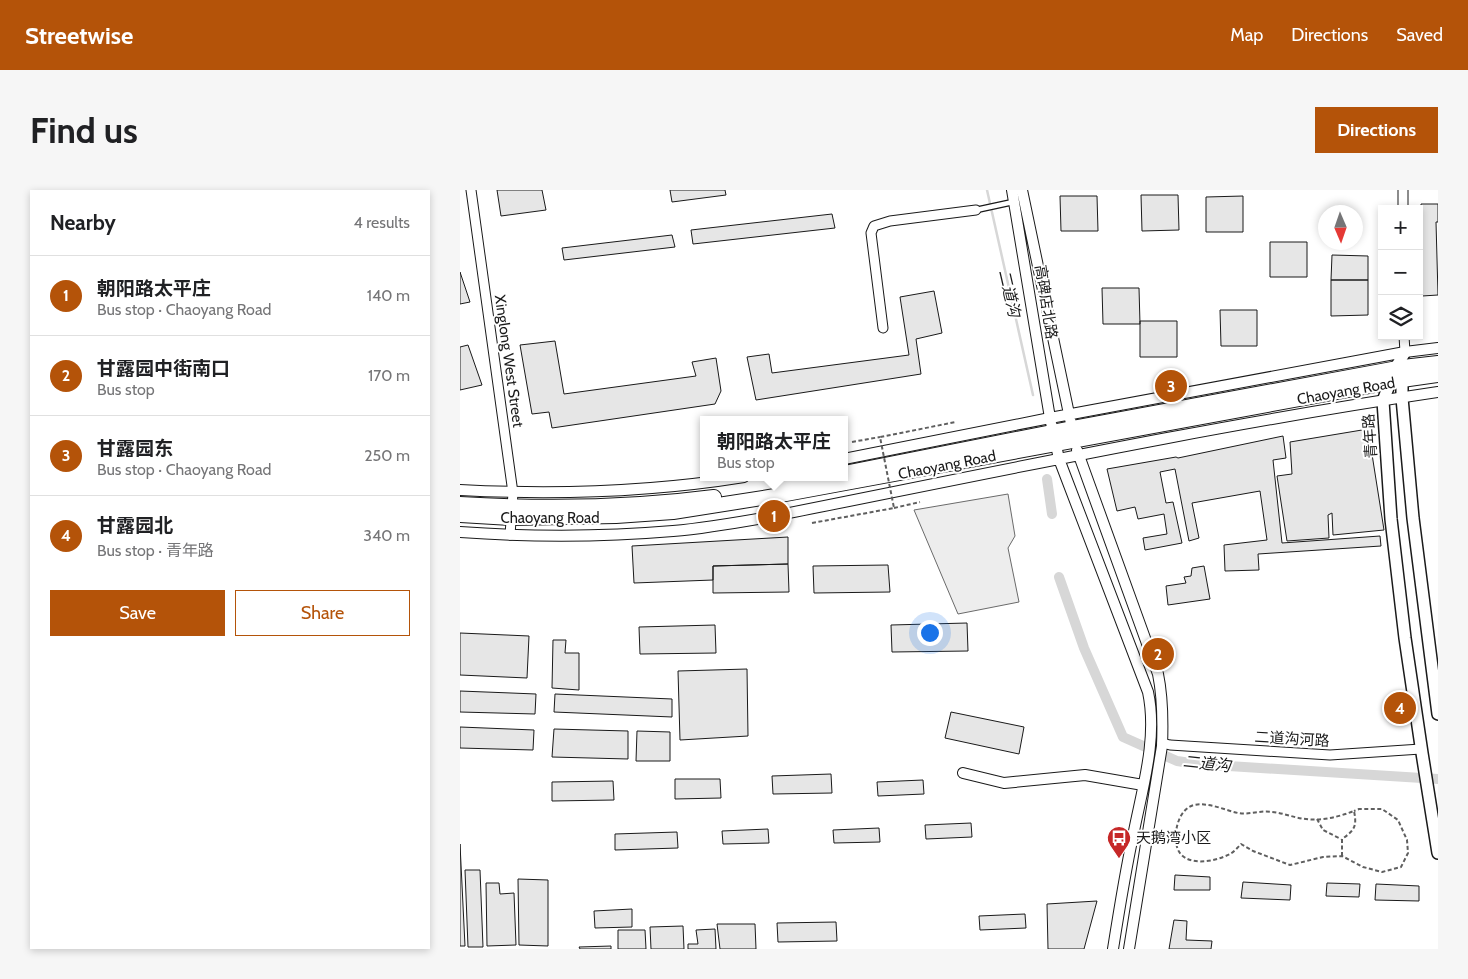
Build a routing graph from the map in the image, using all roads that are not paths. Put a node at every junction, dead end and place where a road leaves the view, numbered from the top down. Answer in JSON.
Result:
{"nodes":[{"id":1,"x":471,"y":190,"type":"edge"},
{"id":2,"x":1012,"y":190,"type":"edge"},
{"id":3,"x":1022,"y":190,"type":"edge"},
{"id":4,"x":1403,"y":190,"type":"edge"},
{"id":5,"x":1010,"y":202,"type":"junction"},
{"id":6,"x":1403,"y":205,"type":"edge"},
{"id":7,"x":976,"y":210,"type":"joint"},
{"id":8,"x":883,"y":328,"type":"dead end"},
{"id":9,"x":1404,"y":340,"type":"edge"},
{"id":10,"x":1438,"y":348,"type":"edge"},
{"id":11,"x":1405,"y":352,"type":"junction"},
{"id":12,"x":1438,"y":363,"type":"edge"},
{"id":13,"x":1397,"y":374,"type":"junction"},
{"id":14,"x":1438,"y":374,"type":"edge"},
{"id":15,"x":1438,"y":392,"type":"edge"},
{"id":16,"x":1402,"y":398,"type":"junction"},
{"id":17,"x":1383,"y":400,"type":"junction"},
{"id":18,"x":1050,"y":418,"type":"junction"},
{"id":19,"x":1072,"y":428,"type":"junction"},
{"id":20,"x":1054,"y":438,"type":"junction"},
{"id":21,"x":1078,"y":455,"type":"junction"},
{"id":22,"x":848,"y":458,"type":"edge"},
{"id":23,"x":1059,"y":459,"type":"junction"},
{"id":24,"x":848,"y":472,"type":"edge"},
{"id":25,"x":715,"y":481,"type":"edge"},
{"id":26,"x":802,"y":481,"type":"edge"},
{"id":27,"x":847,"y":481,"type":"edge"},
{"id":28,"x":848,"y":481,"type":"edge"},
{"id":29,"x":460,"y":490,"type":"edge"},
{"id":30,"x":513,"y":493,"type":"junction"},
{"id":31,"x":460,"y":504,"type":"edge"},
{"id":32,"x":512,"y":512,"type":"junction"},
{"id":33,"x":460,"y":515,"type":"edge"},
{"id":34,"x":460,"y":532,"type":"edge"},
{"id":35,"x":510,"y":535,"type":"junction"},
{"id":36,"x":1438,"y":714,"type":"edge"},
{"id":37,"x":1162,"y":745,"type":"junction"},
{"id":38,"x":1421,"y":751,"type":"junction"},
{"id":39,"x":963,"y":773,"type":"dead end"},
{"id":40,"x":1143,"y":785,"type":"junction"},
{"id":41,"x":1438,"y":853,"type":"edge"},
{"id":42,"x":1114,"y":949,"type":"edge"},
{"id":43,"x":1129,"y":949,"type":"edge"}],
"edges":[{"from":1,"to":30,"type":"street","name":"Xinglong West Street"},
{"from":2,"to":5,"type":"street","name":"高碑店北路"},
{"from":3,"to":19,"type":"street","name":"高碑店北路"},
{"from":4,"to":6,"type":"street"},
{"from":5,"to":7,"type":"lane"},
{"from":5,"to":18,"type":"street","name":"高碑店北路"},
{"from":7,"to":8,"type":"street"},
{"from":9,"to":11,"type":"street"},
{"from":10,"to":11,"type":"street","name":"Chaoyang Road"},
{"from":11,"to":13,"type":"main road","name":"青年路"},
{"from":11,"to":19,"type":"street","name":"Chaoyang Road"},
{"from":12,"to":13,"type":"highway","name":"Chaoyang Road"},
{"from":13,"to":14,"type":"highway","name":"Chaoyang Road"},
{"from":13,"to":16,"type":"main road","name":"青年路"},
{"from":13,"to":17,"type":"main road","name":"青年路"},
{"from":13,"to":19,"type":"highway","name":"Chaoyang Road"},
{"from":15,"to":16,"type":"street","name":"Chaoyang Road"},
{"from":16,"to":17,"type":"street","name":"Chaoyang Road"},
{"from":16,"to":36,"type":"main road","name":"青年路"},
{"from":17,"to":21,"type":"street","name":"Chaoyang Road"},
{"from":17,"to":38,"type":"main road","name":"青年路"},
{"from":18,"to":19,"type":"street","name":"Chaoyang Road"},
{"from":18,"to":20,"type":"street","name":"高碑店北路"},
{"from":18,"to":22,"type":"street","name":"Chaoyang Road"},
{"from":19,"to":20,"type":"highway","name":"Chaoyang Road"},
{"from":19,"to":21,"type":"street","name":"高碑店北路"},
{"from":20,"to":23,"type":"street","name":"高碑店北路"},
{"from":20,"to":24,"type":"highway","name":"Chaoyang Road"},
{"from":20,"to":28,"type":"highway","name":"Chaoyang Road"},
{"from":21,"to":23,"type":"street","name":"Chaoyang Road"},
{"from":21,"to":37,"type":"street","name":"高碑店北路"},
{"from":23,"to":35,"type":"street","name":"Chaoyang Road"},
{"from":23,"to":40,"type":"street","name":"高碑店北路"},
{"from":25,"to":30,"type":"street","name":"Chaoyang Road"},
{"from":26,"to":32,"type":"highway","name":"Chaoyang Road"},
{"from":27,"to":32,"type":"highway","name":"Chaoyang Road"},
{"from":29,"to":30,"type":"street","name":"Chaoyang Road"},
{"from":30,"to":32,"type":"street","name":"Xinglong West Street"},
{"from":31,"to":32,"type":"highway","name":"Chaoyang Road"},
{"from":32,"to":33,"type":"highway","name":"Chaoyang Road"},
{"from":32,"to":35,"type":"street","name":"Xinglong West Street"},
{"from":34,"to":35,"type":"street","name":"Chaoyang Road"},
{"from":37,"to":38,"type":"street","name":"二道沟河路"},
{"from":37,"to":43,"type":"street","name":"高碑店北路"},
{"from":38,"to":41,"type":"main road","name":"青年路"},
{"from":39,"to":40,"type":"street"},
{"from":40,"to":42,"type":"street","name":"高碑店北路"}]}
